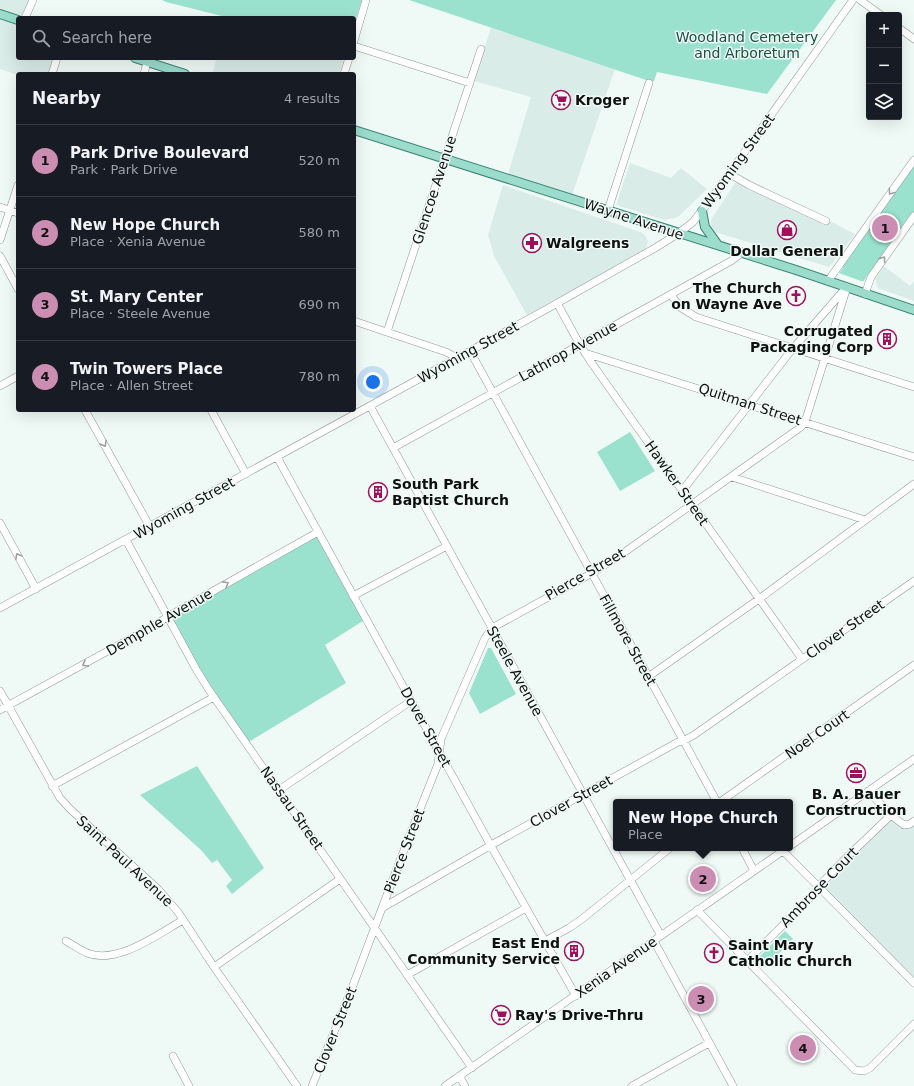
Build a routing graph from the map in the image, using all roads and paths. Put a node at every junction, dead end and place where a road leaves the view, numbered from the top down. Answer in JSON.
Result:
{"nodes":[{"id":1,"x":33,"y":0,"type":"edge"},
{"id":2,"x":366,"y":0,"type":"edge"},
{"id":3,"x":853,"y":0,"type":"edge"},
{"id":4,"x":860,"y":0,"type":"edge"},
{"id":5,"x":877,"y":12,"type":"edge"},
{"id":6,"x":0,"y":14,"type":"edge"},
{"id":7,"x":26,"y":16,"type":"edge"},
{"id":8,"x":16,"y":19,"type":"edge"},
{"id":9,"x":902,"y":30,"type":"edge"},
{"id":10,"x":356,"y":34,"type":"edge"},
{"id":11,"x":914,"y":38,"type":"edge"},
{"id":12,"x":356,"y":47,"type":"edge"},
{"id":13,"x":481,"y":49,"type":"dead end"},
{"id":14,"x":56,"y":60,"type":"edge"},
{"id":15,"x":141,"y":60,"type":"edge"},
{"id":16,"x":348,"y":60,"type":"edge"},
{"id":17,"x":147,"y":62,"type":"junction"},
{"id":18,"x":53,"y":72,"type":"edge"},
{"id":19,"x":144,"y":72,"type":"edge"},
{"id":20,"x":179,"y":72,"type":"edge"},
{"id":21,"x":345,"y":72,"type":"edge"},
{"id":22,"x":470,"y":83,"type":"junction"},
{"id":23,"x":649,"y":83,"type":"dead end"},
{"id":24,"x":356,"y":131,"type":"edge"},
{"id":25,"x":445,"y":159,"type":"junction"},
{"id":26,"x":914,"y":160,"type":"edge"},
{"id":27,"x":730,"y":174,"type":"junction"},
{"id":28,"x":16,"y":191,"type":"edge"},
{"id":29,"x":0,"y":207,"type":"edge"},
{"id":30,"x":10,"y":210,"type":"junction"},
{"id":31,"x":608,"y":210,"type":"junction"},
{"id":32,"x":16,"y":212,"type":"edge"},
{"id":33,"x":702,"y":212,"type":"junction"},
{"id":34,"x":914,"y":216,"type":"edge"},
{"id":35,"x":826,"y":221,"type":"dead end"},
{"id":36,"x":679,"y":234,"type":"junction"},
{"id":37,"x":0,"y":240,"type":"edge"},
{"id":38,"x":718,"y":245,"type":"junction"},
{"id":39,"x":737,"y":251,"type":"junction"},
{"id":40,"x":0,"y":256,"type":"edge"},
{"id":41,"x":7,"y":269,"type":"junction"},
{"id":42,"x":0,"y":272,"type":"edge"},
{"id":43,"x":828,"y":281,"type":"junction"},
{"id":44,"x":16,"y":285,"type":"edge"},
{"id":45,"x":847,"y":287,"type":"junction"},
{"id":46,"x":865,"y":294,"type":"junction"},
{"id":47,"x":671,"y":295,"type":"junction"},
{"id":48,"x":557,"y":304,"type":"junction"},
{"id":49,"x":914,"y":310,"type":"edge"},
{"id":50,"x":356,"y":322,"type":"edge"},
{"id":51,"x":387,"y":332,"type":"junction"},
{"id":52,"x":580,"y":345,"type":"junction"},
{"id":53,"x":793,"y":348,"type":"junction"},
{"id":54,"x":470,"y":351,"type":"junction"},
{"id":55,"x":585,"y":353,"type":"junction"},
{"id":56,"x":457,"y":358,"type":"junction"},
{"id":57,"x":825,"y":358,"type":"junction"},
{"id":58,"x":16,"y":377,"type":"edge"},
{"id":59,"x":0,"y":386,"type":"edge"},
{"id":60,"x":914,"y":387,"type":"edge"},
{"id":61,"x":493,"y":393,"type":"junction"},
{"id":62,"x":750,"y":404,"type":"junction"},
{"id":63,"x":370,"y":406,"type":"junction"},
{"id":64,"x":86,"y":412,"type":"edge"},
{"id":65,"x":212,"y":412,"type":"edge"},
{"id":66,"x":805,"y":422,"type":"junction"},
{"id":67,"x":393,"y":448,"type":"junction"},
{"id":68,"x":277,"y":457,"type":"junction"},
{"id":69,"x":914,"y":457,"type":"edge"},
{"id":70,"x":246,"y":474,"type":"junction"},
{"id":71,"x":732,"y":477,"type":"junction"},
{"id":72,"x":914,"y":484,"type":"edge"},
{"id":73,"x":682,"y":491,"type":"junction"},
{"id":74,"x":692,"y":504,"type":"junction"},
{"id":75,"x":865,"y":520,"type":"junction"},
{"id":76,"x":0,"y":523,"type":"edge"},
{"id":77,"x":150,"y":527,"type":"junction"},
{"id":78,"x":318,"y":532,"type":"junction"},
{"id":79,"x":126,"y":540,"type":"junction"},
{"id":80,"x":447,"y":546,"type":"junction"},
{"id":81,"x":591,"y":573,"type":"junction"},
{"id":82,"x":914,"y":581,"type":"edge"},
{"id":83,"x":36,"y":589,"type":"junction"},
{"id":84,"x":354,"y":596,"type":"junction"},
{"id":85,"x":759,"y":599,"type":"junction"},
{"id":86,"x":0,"y":608,"type":"edge"},
{"id":87,"x":167,"y":616,"type":"junction"},
{"id":88,"x":492,"y":628,"type":"junction"},
{"id":89,"x":802,"y":659,"type":"junction"},
{"id":90,"x":914,"y":665,"type":"edge"},
{"id":91,"x":648,"y":677,"type":"junction"},
{"id":92,"x":0,"y":691,"type":"edge"},
{"id":93,"x":214,"y":697,"type":"junction"},
{"id":94,"x":411,"y":701,"type":"junction"},
{"id":95,"x":8,"y":706,"type":"junction"},
{"id":96,"x":0,"y":710,"type":"edge"},
{"id":97,"x":683,"y":741,"type":"junction"},
{"id":98,"x":439,"y":751,"type":"junction"},
{"id":99,"x":914,"y":759,"type":"edge"},
{"id":100,"x":52,"y":786,"type":"junction"},
{"id":101,"x":279,"y":790,"type":"junction"},
{"id":102,"x":868,"y":791,"type":"junction"},
{"id":103,"x":583,"y":794,"type":"junction"},
{"id":104,"x":716,"y":799,"type":"edge"},
{"id":105,"x":722,"y":799,"type":"edge"},
{"id":106,"x":891,"y":814,"type":"junction"},
{"id":107,"x":914,"y":821,"type":"edge"},
{"id":108,"x":793,"y":844,"type":"edge"},
{"id":109,"x":491,"y":846,"type":"junction"},
{"id":110,"x":613,"y":848,"type":"edge"},
{"id":111,"x":614,"y":851,"type":"edge"},
{"id":112,"x":666,"y":851,"type":"edge"},
{"id":113,"x":744,"y":851,"type":"edge"},
{"id":114,"x":782,"y":851,"type":"edge"},
{"id":115,"x":787,"y":851,"type":"edge"},
{"id":116,"x":754,"y":871,"type":"junction"},
{"id":117,"x":340,"y":879,"type":"junction"},
{"id":118,"x":631,"y":881,"type":"junction"},
{"id":119,"x":820,"y":888,"type":"junction"},
{"id":120,"x":382,"y":908,"type":"junction"},
{"id":121,"x":526,"y":908,"type":"junction"},
{"id":122,"x":697,"y":910,"type":"junction"},
{"id":123,"x":183,"y":920,"type":"junction"},
{"id":124,"x":375,"y":928,"type":"junction"},
{"id":125,"x":661,"y":936,"type":"junction"},
{"id":126,"x":66,"y":941,"type":"dead end"},
{"id":127,"x":545,"y":941,"type":"junction"},
{"id":128,"x":654,"y":941,"type":"junction"},
{"id":129,"x":748,"y":961,"type":"junction"},
{"id":130,"x":214,"y":967,"type":"junction"},
{"id":131,"x":407,"y":975,"type":"junction"},
{"id":132,"x":914,"y":983,"type":"edge"},
{"id":133,"x":576,"y":996,"type":"junction"},
{"id":134,"x":914,"y":1024,"type":"edge"},
{"id":135,"x":709,"y":1043,"type":"junction"},
{"id":136,"x":173,"y":1056,"type":"dead end"},
{"id":137,"x":472,"y":1068,"type":"junction"},
{"id":138,"x":459,"y":1076,"type":"junction"},
{"id":139,"x":189,"y":1086,"type":"edge"},
{"id":140,"x":297,"y":1086,"type":"edge"},
{"id":141,"x":312,"y":1086,"type":"edge"},
{"id":142,"x":445,"y":1086,"type":"edge"},
{"id":143,"x":464,"y":1086,"type":"edge"},
{"id":144,"x":632,"y":1086,"type":"edge"},
{"id":145,"x":733,"y":1086,"type":"edge"}],
"edges":[{"from":1,"to":7,"type":"street"},
{"from":2,"to":10,"type":"street"},
{"from":3,"to":27,"type":"street","name":"Wyoming Street"},
{"from":4,"to":5,"type":"street"},
{"from":6,"to":8,"type":"main road"},
{"from":9,"to":11,"type":"street"},
{"from":12,"to":22,"type":"street"},
{"from":13,"to":22,"type":"street","name":"Glencoe Avenue"},
{"from":14,"to":18,"type":"street"},
{"from":15,"to":17,"type":"main road"},
{"from":16,"to":21,"type":"street"},
{"from":17,"to":19,"type":"street"},
{"from":17,"to":20,"type":"main road"},
{"from":22,"to":25,"type":"street","name":"Glencoe Avenue"},
{"from":23,"to":31,"type":"street"},
{"from":24,"to":25,"type":"main road","name":"Wayne Avenue"},
{"from":25,"to":31,"type":"main road","name":"Wayne Avenue"},
{"from":25,"to":51,"type":"street","name":"Glencoe Avenue"},
{"from":26,"to":43,"type":"street","one_way":true},
{"from":27,"to":33,"type":"street","name":"Wyoming Street"},
{"from":27,"to":35,"type":"street"},
{"from":28,"to":30,"type":"street"},
{"from":29,"to":30,"type":"street"},
{"from":30,"to":32,"type":"street"},
{"from":30,"to":37,"type":"street"},
{"from":31,"to":36,"type":"main road","name":"Wayne Avenue"},
{"from":33,"to":36,"type":"street","name":"Wyoming Street"},
{"from":33,"to":38,"type":"main road"},
{"from":46,"to":34,"type":"street","one_way":true},
{"from":36,"to":38,"type":"main road","name":"Wayne Avenue"},
{"from":36,"to":48,"type":"street","name":"Wyoming Street"},
{"from":38,"to":39,"type":"main road","name":"Wayne Avenue"},
{"from":39,"to":43,"type":"main road","name":"Wayne Avenue"},
{"from":39,"to":47,"type":"street","name":"Lathrop Avenue"},
{"from":40,"to":41,"type":"street"},
{"from":41,"to":42,"type":"street"},
{"from":41,"to":44,"type":"street"},
{"from":43,"to":45,"type":"main road","name":"Wayne Avenue"},
{"from":45,"to":46,"type":"main road","name":"Wayne Avenue"},
{"from":45,"to":53,"type":"street"},
{"from":45,"to":57,"type":"street"},
{"from":46,"to":49,"type":"main road","name":"Wayne Avenue"},
{"from":47,"to":52,"type":"street","name":"Lathrop Avenue"},
{"from":47,"to":53,"type":"street"},
{"from":48,"to":52,"type":"street","name":"Hawker Street"},
{"from":48,"to":54,"type":"street","name":"Wyoming Street"},
{"from":50,"to":51,"type":"street"},
{"from":51,"to":56,"type":"street"},
{"from":52,"to":55,"type":"street","name":"Hawker Street"},
{"from":52,"to":61,"type":"street","name":"Lathrop Avenue"},
{"from":53,"to":57,"type":"street"},
{"from":53,"to":62,"type":"street"},
{"from":54,"to":56,"type":"street","name":"Wyoming Street"},
{"from":54,"to":61,"type":"street","name":"Fillmore Street"},
{"from":55,"to":62,"type":"street","name":"Quitman Street"},
{"from":55,"to":73,"type":"street","name":"Hawker Street"},
{"from":56,"to":63,"type":"street","name":"Wyoming Street"},
{"from":57,"to":60,"type":"street"},
{"from":57,"to":66,"type":"street"},
{"from":58,"to":59,"type":"street"},
{"from":61,"to":67,"type":"street","name":"Lathrop Avenue"},
{"from":61,"to":81,"type":"street","name":"Fillmore Street"},
{"from":62,"to":66,"type":"street","name":"Quitman Street"},
{"from":62,"to":73,"type":"street"},
{"from":63,"to":67,"type":"street","name":"Steele Avenue"},
{"from":63,"to":68,"type":"street","name":"Wyoming Street"},
{"from":64,"to":77,"type":"street","one_way":true},
{"from":65,"to":70,"type":"street"},
{"from":66,"to":69,"type":"street","name":"Quitman Street"},
{"from":66,"to":71,"type":"street","name":"Pierce Street"},
{"from":67,"to":80,"type":"street","name":"Steele Avenue"},
{"from":68,"to":70,"type":"street","name":"Wyoming Street"},
{"from":68,"to":78,"type":"street","name":"Dover Street"},
{"from":70,"to":77,"type":"street","name":"Wyoming Street"},
{"from":71,"to":74,"type":"street","name":"Pierce Street"},
{"from":71,"to":75,"type":"street"},
{"from":72,"to":75,"type":"street"},
{"from":73,"to":74,"type":"street","name":"Hawker Street"},
{"from":74,"to":81,"type":"street","name":"Pierce Street"},
{"from":74,"to":85,"type":"street","name":"Hawker Street"},
{"from":75,"to":85,"type":"street"},
{"from":83,"to":76,"type":"street","one_way":true},
{"from":77,"to":79,"type":"street","name":"Wyoming Street"},
{"from":78,"to":84,"type":"street","name":"Dover Street"},
{"from":87,"to":78,"type":"street","name":"Demphle Avenue","one_way":true},
{"from":79,"to":83,"type":"street","name":"Wyoming Street"},
{"from":79,"to":87,"type":"street","name":"Nassau Street"},
{"from":80,"to":84,"type":"street"},
{"from":80,"to":88,"type":"street","name":"Steele Avenue"},
{"from":81,"to":88,"type":"street","name":"Pierce Street"},
{"from":81,"to":91,"type":"street","name":"Fillmore Street"},
{"from":82,"to":89,"type":"street","name":"Clover Street"},
{"from":83,"to":86,"type":"street","name":"Wyoming Street"},
{"from":84,"to":94,"type":"street","name":"Dover Street"},
{"from":85,"to":89,"type":"street","name":"Hawker Street"},
{"from":85,"to":91,"type":"street"},
{"from":87,"to":93,"type":"street","name":"Nassau Street"},
{"from":87,"to":95,"type":"street","name":"Demphle Avenue","one_way":true},
{"from":88,"to":98,"type":"street","name":"Pierce Street"},
{"from":88,"to":103,"type":"street","name":"Steele Avenue"},
{"from":89,"to":97,"type":"street","name":"Clover Street"},
{"from":90,"to":105,"type":"street","name":"Noel Court"},
{"from":91,"to":97,"type":"street","name":"Fillmore Street"},
{"from":92,"to":95,"type":"street","name":"Saint Paul Avenue"},
{"from":93,"to":100,"type":"street"},
{"from":93,"to":101,"type":"street","name":"Nassau Street"},
{"from":94,"to":98,"type":"street","name":"Dover Street"},
{"from":94,"to":101,"type":"street"},
{"from":95,"to":96,"type":"street","name":"Demphle Avenue"},
{"from":95,"to":100,"type":"street","name":"Saint Paul Avenue"},
{"from":97,"to":103,"type":"street","name":"Clover Street"},
{"from":97,"to":104,"type":"street","name":"Fillmore Street"},
{"from":98,"to":109,"type":"street","name":"Dover Street"},
{"from":98,"to":120,"type":"street","name":"Pierce Street"},
{"from":99,"to":102,"type":"street"},
{"from":100,"to":123,"type":"street","name":"Saint Paul Avenue"},
{"from":101,"to":117,"type":"street","name":"Nassau Street"},
{"from":102,"to":106,"type":"street"},
{"from":102,"to":108,"type":"street"},
{"from":103,"to":109,"type":"street","name":"Clover Street"},
{"from":103,"to":110,"type":"street","name":"Steele Avenue"},
{"from":106,"to":107,"type":"street"},
{"from":106,"to":119,"type":"street","name":"Ambrose Court"},
{"from":109,"to":120,"type":"street","name":"Clover Street"},
{"from":109,"to":121,"type":"street","name":"Dover Street"},
{"from":111,"to":118,"type":"street","name":"Steele Avenue"},
{"from":112,"to":118,"type":"street"},
{"from":113,"to":116,"type":"street"},
{"from":114,"to":116,"type":"street","name":"Xenia Avenue"},
{"from":115,"to":119,"type":"street"},
{"from":116,"to":122,"type":"street","name":"Xenia Avenue"},
{"from":117,"to":124,"type":"street","name":"Nassau Street"},
{"from":117,"to":130,"type":"street"},
{"from":118,"to":125,"type":"street","name":"Steele Avenue"},
{"from":118,"to":127,"type":"street"},
{"from":119,"to":129,"type":"street","name":"Ambrose Court"},
{"from":119,"to":132,"type":"street"},
{"from":120,"to":124,"type":"street","name":"Clover Street"},
{"from":121,"to":127,"type":"street","name":"Dover Street"},
{"from":121,"to":131,"type":"street"},
{"from":122,"to":125,"type":"street","name":"Xenia Avenue"},
{"from":122,"to":129,"type":"street"},
{"from":123,"to":126,"type":"street"},
{"from":123,"to":130,"type":"street","name":"Saint Paul Avenue"},
{"from":124,"to":131,"type":"street","name":"Nassau Street"},
{"from":124,"to":141,"type":"street","name":"Clover Street"},
{"from":125,"to":128,"type":"street","name":"Xenia Avenue"},
{"from":127,"to":133,"type":"street","name":"Dover Street"},
{"from":128,"to":133,"type":"street","name":"Xenia Avenue"},
{"from":128,"to":135,"type":"street"},
{"from":129,"to":134,"type":"street"},
{"from":130,"to":140,"type":"street","name":"Saint Paul Avenue"},
{"from":131,"to":137,"type":"street","name":"Nassau Street"},
{"from":133,"to":137,"type":"street","name":"Xenia Avenue"},
{"from":135,"to":144,"type":"street"},
{"from":135,"to":145,"type":"street"},
{"from":136,"to":139,"type":"street"},
{"from":137,"to":138,"type":"street","name":"Xenia Avenue"},
{"from":138,"to":142,"type":"street","name":"Xenia Avenue"},
{"from":138,"to":143,"type":"street"}]}
